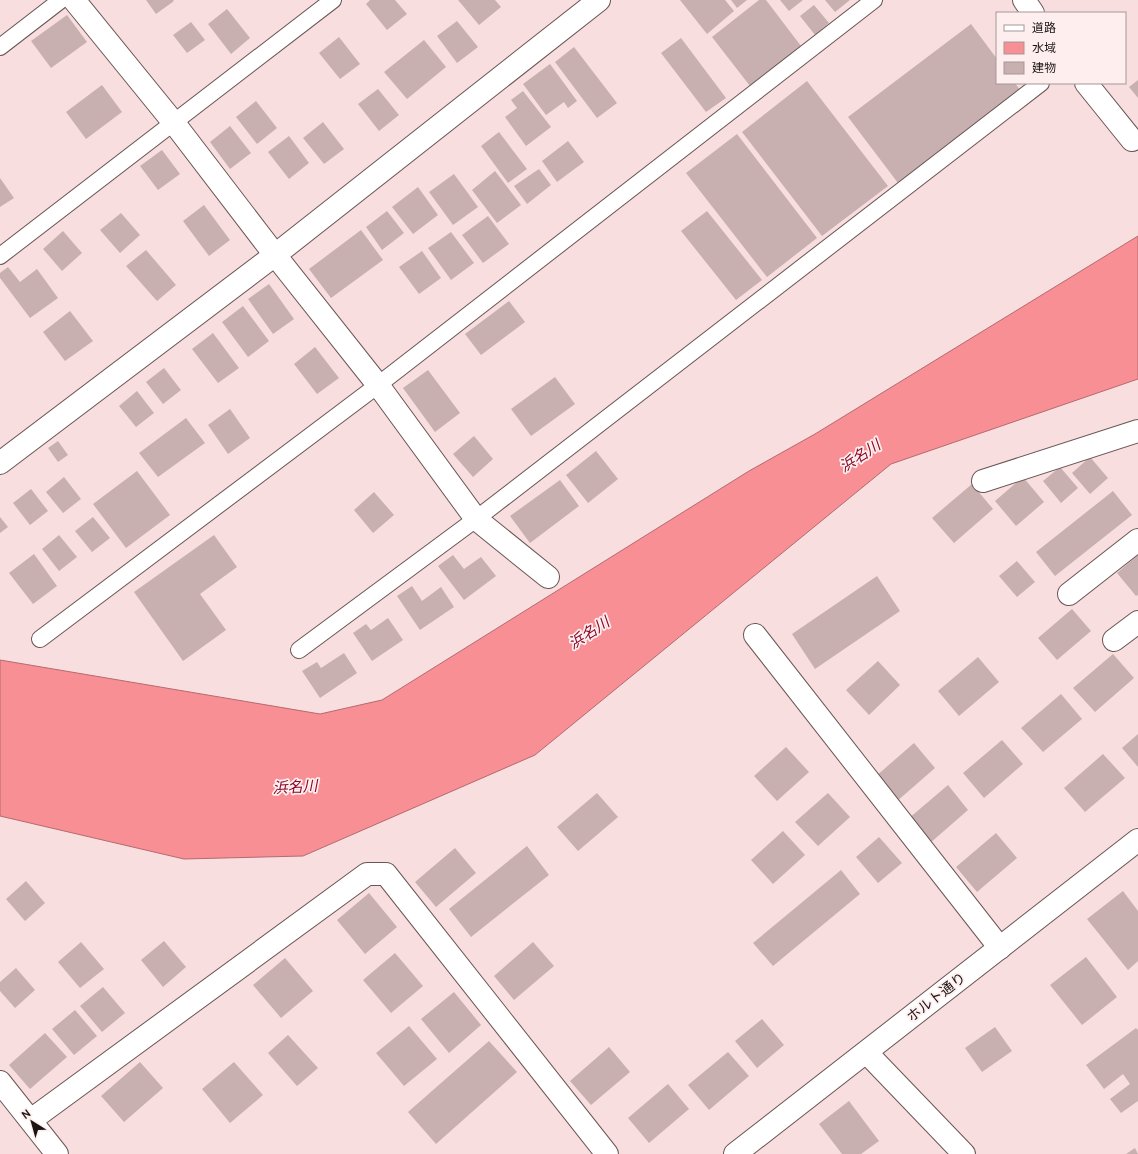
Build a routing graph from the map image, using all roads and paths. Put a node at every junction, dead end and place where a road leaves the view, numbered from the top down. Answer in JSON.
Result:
{"nodes":[{"id":1,"x":61,"y":0,"type":"edge"},
{"id":2,"x":74,"y":0,"type":"edge"},
{"id":3,"x":333,"y":0,"type":"edge"},
{"id":4,"x":599,"y":0,"type":"edge"},
{"id":5,"x":874,"y":0,"type":"edge"},
{"id":6,"x":1024,"y":0,"type":"edge"},
{"id":7,"x":1032,"y":12,"type":"edge"},
{"id":8,"x":0,"y":47,"type":"edge"},
{"id":9,"x":1040,"y":84,"type":"edge"},
{"id":10,"x":1087,"y":84,"type":"edge"},
{"id":11,"x":174,"y":123,"type":"junction"},
{"id":12,"x":1132,"y":140,"type":"dead end"},
{"id":13,"x":275,"y":255,"type":"junction"},
{"id":14,"x":0,"y":256,"type":"edge"},
{"id":15,"x":378,"y":386,"type":"junction"},
{"id":16,"x":1138,"y":431,"type":"edge"},
{"id":17,"x":0,"y":464,"type":"edge"},
{"id":18,"x":982,"y":481,"type":"dead end"},
{"id":19,"x":476,"y":519,"type":"junction"},
{"id":20,"x":1138,"y":540,"type":"edge"},
{"id":21,"x":548,"y":577,"type":"dead end"},
{"id":22,"x":1069,"y":594,"type":"dead end"},
{"id":23,"x":1138,"y":622,"type":"edge"},
{"id":24,"x":755,"y":635,"type":"dead end"},
{"id":25,"x":40,"y":640,"type":"dead end"},
{"id":26,"x":1114,"y":640,"type":"dead end"},
{"id":27,"x":299,"y":650,"type":"dead end"},
{"id":28,"x":1138,"y":840,"type":"edge"},
{"id":29,"x":1000,"y":948,"type":"junction"},
{"id":30,"x":866,"y":1052,"type":"junction"},
{"id":31,"x":0,"y":1082,"type":"edge"},
{"id":32,"x":31,"y":1120,"type":"junction"},
{"id":33,"x":57,"y":1154,"type":"edge"},
{"id":34,"x":607,"y":1154,"type":"edge"},
{"id":35,"x":735,"y":1154,"type":"edge"},
{"id":36,"x":964,"y":1154,"type":"edge"}],
"edges":[{"from":1,"to":8,"type":"lane"},
{"from":2,"to":11,"type":"street"},
{"from":3,"to":11,"type":"lane"},
{"from":4,"to":13,"type":"street"},
{"from":5,"to":15,"type":"lane"},
{"from":6,"to":7,"type":"street"},
{"from":9,"to":19,"type":"lane"},
{"from":10,"to":12,"type":"street"},
{"from":11,"to":13,"type":"street"},
{"from":11,"to":14,"type":"lane"},
{"from":13,"to":15,"type":"street"},
{"from":13,"to":17,"type":"street"},
{"from":15,"to":19,"type":"street"},
{"from":15,"to":25,"type":"lane"},
{"from":16,"to":18,"type":"street"},
{"from":19,"to":21,"type":"street"},
{"from":19,"to":27,"type":"lane"},
{"from":20,"to":22,"type":"street"},
{"from":23,"to":26,"type":"street"},
{"from":24,"to":29,"type":"street"},
{"from":28,"to":29,"type":"street","name":"ホルト通り"},
{"from":29,"to":30,"type":"street","name":"ホルト通り"},
{"from":30,"to":35,"type":"street","name":"ホルト通り"},
{"from":30,"to":36,"type":"street"},
{"from":31,"to":32,"type":"street"},
{"from":32,"to":33,"type":"street"},
{"from":32,"to":34,"type":"street"}]}
